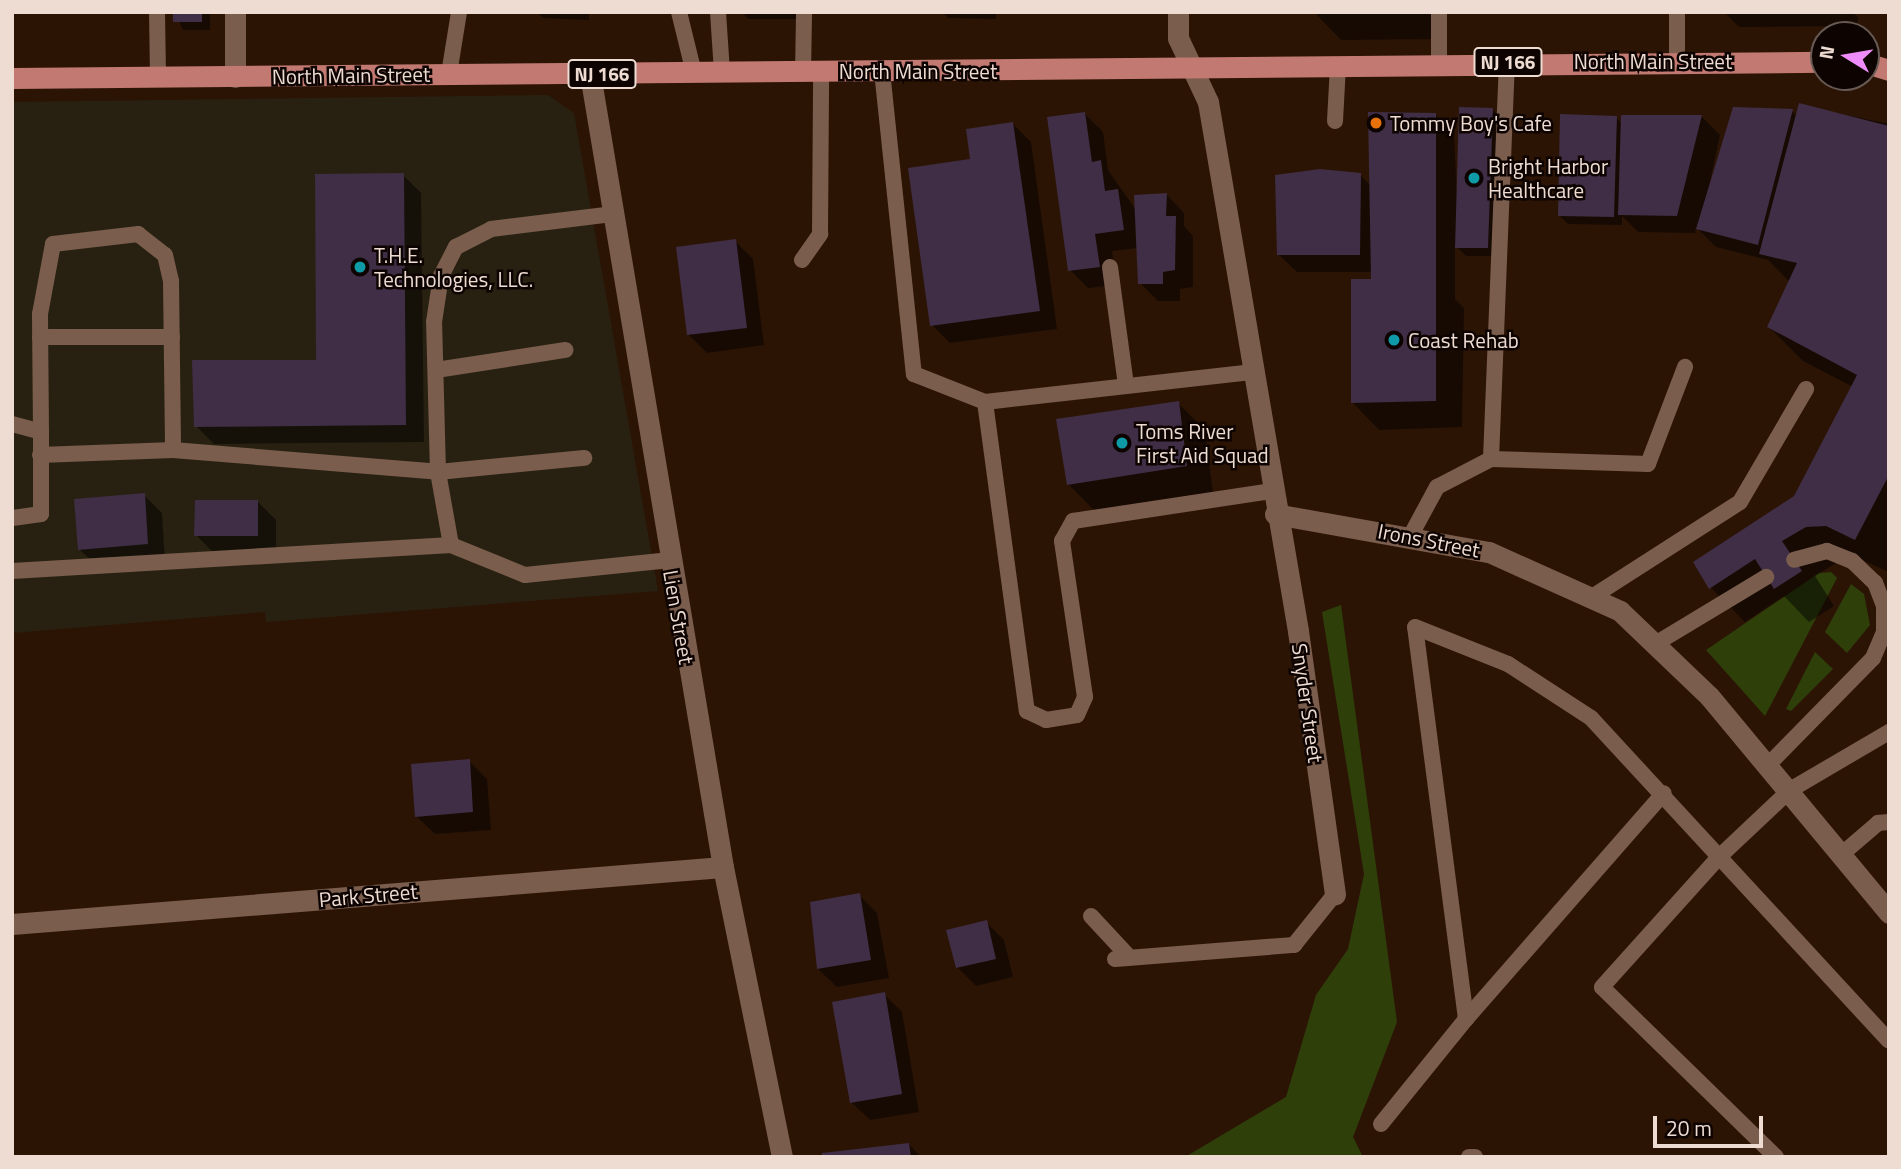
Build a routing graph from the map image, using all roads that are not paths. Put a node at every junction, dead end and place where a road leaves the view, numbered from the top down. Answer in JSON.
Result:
{"nodes":[{"id":1,"x":157,"y":12,"type":"edge"},
{"id":2,"x":235,"y":12,"type":"edge"},
{"id":3,"x":459,"y":12,"type":"edge"},
{"id":4,"x":679,"y":12,"type":"edge"},
{"id":5,"x":718,"y":12,"type":"edge"},
{"id":6,"x":1178,"y":12,"type":"edge"},
{"id":7,"x":1439,"y":12,"type":"edge"},
{"id":8,"x":1677,"y":12,"type":"edge"},
{"id":9,"x":804,"y":13,"type":"edge"},
{"id":10,"x":1677,"y":59,"type":"junction"},
{"id":11,"x":1507,"y":62,"type":"junction"},
{"id":12,"x":1810,"y":62,"type":"edge"},
{"id":13,"x":1439,"y":64,"type":"junction"},
{"id":14,"x":1338,"y":65,"type":"junction"},
{"id":15,"x":1192,"y":69,"type":"junction"},
{"id":16,"x":882,"y":71,"type":"junction"},
{"id":17,"x":722,"y":72,"type":"junction"},
{"id":18,"x":812,"y":72,"type":"junction"},
{"id":19,"x":694,"y":73,"type":"junction"},
{"id":20,"x":449,"y":74,"type":"junction"},
{"id":21,"x":590,"y":74,"type":"junction"},
{"id":22,"x":158,"y":77,"type":"junction"},
{"id":23,"x":235,"y":77,"type":"junction"},
{"id":24,"x":12,"y":78,"type":"edge"},
{"id":25,"x":1335,"y":121,"type":"dead end"},
{"id":26,"x":614,"y":214,"type":"junction"},
{"id":27,"x":802,"y":260,"type":"dead end"},
{"id":28,"x":1110,"y":267,"type":"dead end"},
{"id":29,"x":40,"y":337,"type":"junction"},
{"id":30,"x":172,"y":337,"type":"junction"},
{"id":31,"x":565,"y":350,"type":"dead end"},
{"id":32,"x":1685,"y":367,"type":"dead end"},
{"id":33,"x":436,"y":370,"type":"junction"},
{"id":34,"x":1251,"y":372,"type":"junction"},
{"id":35,"x":1126,"y":386,"type":"junction"},
{"id":36,"x":1806,"y":389,"type":"dead end"},
{"id":37,"x":985,"y":402,"type":"junction"},
{"id":38,"x":12,"y":424,"type":"edge"},
{"id":39,"x":41,"y":432,"type":"junction"},
{"id":40,"x":173,"y":450,"type":"junction"},
{"id":41,"x":40,"y":455,"type":"junction"},
{"id":42,"x":584,"y":458,"type":"dead end"},
{"id":43,"x":1492,"y":459,"type":"junction"},
{"id":44,"x":438,"y":472,"type":"junction"},
{"id":45,"x":1271,"y":491,"type":"junction"},
{"id":46,"x":1275,"y":514,"type":"junction"},
{"id":47,"x":12,"y":518,"type":"edge"},
{"id":48,"x":1412,"y":535,"type":"junction"},
{"id":49,"x":451,"y":545,"type":"junction"},
{"id":50,"x":670,"y":560,"type":"junction"},
{"id":51,"x":1794,"y":560,"type":"dead end"},
{"id":52,"x":12,"y":571,"type":"edge"},
{"id":53,"x":1766,"y":577,"type":"dead end"},
{"id":54,"x":1592,"y":597,"type":"junction"},
{"id":55,"x":1655,"y":644,"type":"junction"},
{"id":56,"x":1889,"y":732,"type":"edge"},
{"id":57,"x":1769,"y":764,"type":"junction"},
{"id":58,"x":1790,"y":790,"type":"junction"},
{"id":59,"x":1664,"y":793,"type":"junction"},
{"id":60,"x":1889,"y":822,"type":"edge"},
{"id":61,"x":1842,"y":854,"type":"junction"},
{"id":62,"x":1719,"y":857,"type":"junction"},
{"id":63,"x":723,"y":867,"type":"junction"},
{"id":64,"x":1335,"y":894,"type":"joint"},
{"id":65,"x":1889,"y":913,"type":"edge"},
{"id":66,"x":1091,"y":916,"type":"dead end"},
{"id":67,"x":12,"y":924,"type":"edge"},
{"id":68,"x":1466,"y":1019,"type":"junction"},
{"id":69,"x":1889,"y":1041,"type":"edge"},
{"id":70,"x":1381,"y":1124,"type":"dead end"},
{"id":71,"x":782,"y":1157,"type":"edge"},
{"id":72,"x":1469,"y":1157,"type":"edge"},
{"id":73,"x":1475,"y":1157,"type":"edge"},
{"id":74,"x":1776,"y":1157,"type":"edge"}],
"edges":[{"from":1,"to":22,"type":"lane"},
{"from":2,"to":23,"type":"street"},
{"from":3,"to":20,"type":"lane"},
{"from":4,"to":19,"type":"lane"},
{"from":5,"to":17,"type":"lane"},
{"from":6,"to":15,"type":"street"},
{"from":7,"to":13,"type":"lane"},
{"from":8,"to":10,"type":"lane"},
{"from":9,"to":18,"type":"lane"},
{"from":10,"to":11,"type":"main road","name":"North Main Street","number":"NJ 166"},
{"from":10,"to":12,"type":"main road","name":"North Main Street","number":"NJ 166"},
{"from":11,"to":13,"type":"main road","name":"North Main Street","number":"NJ 166"},
{"from":11,"to":43,"type":"lane"},
{"from":13,"to":14,"type":"main road","name":"North Main Street","number":"NJ 166"},
{"from":14,"to":15,"type":"main road","name":"North Main Street","number":"NJ 166"},
{"from":14,"to":25,"type":"lane"},
{"from":15,"to":16,"type":"main road","name":"North Main Street","number":"NJ 166"},
{"from":15,"to":34,"type":"street"},
{"from":16,"to":18,"type":"main road","name":"North Main Street","number":"NJ 166"},
{"from":16,"to":37,"type":"lane"},
{"from":17,"to":18,"type":"main road","name":"North Main Street","number":"NJ 166"},
{"from":17,"to":19,"type":"main road","name":"North Main Street","number":"NJ 166"},
{"from":18,"to":27,"type":"lane"},
{"from":19,"to":21,"type":"main road","name":"North Main Street","number":"NJ 166"},
{"from":20,"to":21,"type":"main road","name":"North Main Street","number":"NJ 166"},
{"from":20,"to":23,"type":"main road","name":"North Main Street","number":"NJ 166"},
{"from":21,"to":26,"type":"street","name":"Lien Street"},
{"from":22,"to":23,"type":"main road","name":"North Main Street","number":"NJ 166"},
{"from":22,"to":24,"type":"main road","name":"North Main Street","number":"NJ 166"},
{"from":26,"to":33,"type":"lane"},
{"from":26,"to":50,"type":"street","name":"Lien Street"},
{"from":28,"to":35,"type":"lane"},
{"from":29,"to":30,"type":"lane"},
{"from":29,"to":30,"type":"lane"},
{"from":29,"to":39,"type":"lane"},
{"from":30,"to":40,"type":"lane"},
{"from":31,"to":33,"type":"lane"},
{"from":32,"to":43,"type":"lane"},
{"from":33,"to":44,"type":"lane"},
{"from":34,"to":35,"type":"lane"},
{"from":34,"to":45,"type":"street"},
{"from":35,"to":37,"type":"lane"},
{"from":36,"to":54,"type":"lane"},
{"from":37,"to":45,"type":"lane"},
{"from":38,"to":39,"type":"lane"},
{"from":39,"to":41,"type":"lane"},
{"from":40,"to":41,"type":"lane"},
{"from":40,"to":44,"type":"lane"},
{"from":41,"to":47,"type":"lane"},
{"from":42,"to":44,"type":"lane"},
{"from":43,"to":48,"type":"lane"},
{"from":44,"to":49,"type":"lane"},
{"from":45,"to":46,"type":"street"},
{"from":46,"to":48,"type":"street","name":"Irons Street"},
{"from":46,"to":64,"type":"street","name":"Snyder Street"},
{"from":48,"to":54,"type":"street","name":"Irons Street"},
{"from":49,"to":50,"type":"lane"},
{"from":49,"to":52,"type":"lane"},
{"from":50,"to":63,"type":"street","name":"Lien Street"},
{"from":51,"to":57,"type":"lane"},
{"from":53,"to":55,"type":"lane"},
{"from":54,"to":55,"type":"street","name":"Irons Street"},
{"from":55,"to":57,"type":"street","name":"Irons Street"},
{"from":56,"to":58,"type":"lane"},
{"from":57,"to":58,"type":"street","name":"Irons Street"},
{"from":58,"to":61,"type":"street","name":"Irons Street"},
{"from":58,"to":62,"type":"lane"},
{"from":59,"to":62,"type":"lane"},
{"from":59,"to":68,"type":"lane"},
{"from":59,"to":68,"type":"lane"},
{"from":60,"to":61,"type":"lane"},
{"from":61,"to":65,"type":"street","name":"Irons Street"},
{"from":62,"to":69,"type":"lane"},
{"from":62,"to":74,"type":"lane"},
{"from":63,"to":67,"type":"street","name":"Park Street"},
{"from":63,"to":71,"type":"street","name":"Lien Street"},
{"from":64,"to":66,"type":"lane"},
{"from":68,"to":70,"type":"lane"},
{"from":72,"to":73,"type":"lane"}]}
